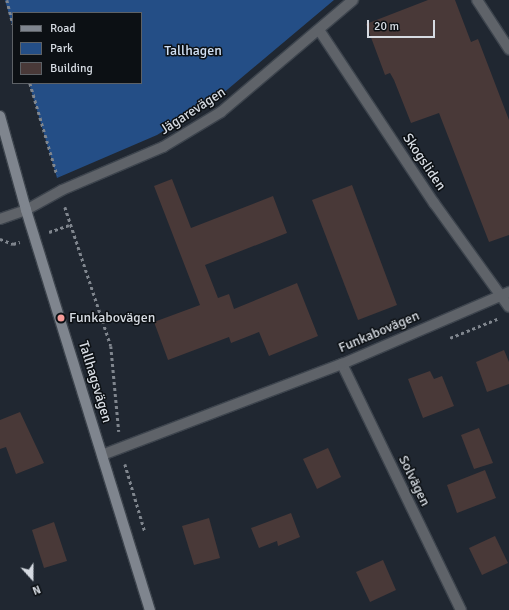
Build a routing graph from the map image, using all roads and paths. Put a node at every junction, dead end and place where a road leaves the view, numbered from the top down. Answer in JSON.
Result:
{"nodes":[{"id":1,"x":7,"y":0,"type":"edge"},
{"id":2,"x":353,"y":0,"type":"edge"},
{"id":3,"x":477,"y":0,"type":"edge"},
{"id":4,"x":12,"y":20,"type":"edge"},
{"id":5,"x":319,"y":30,"type":"junction"},
{"id":6,"x":509,"y":49,"type":"edge"},
{"id":7,"x":30,"y":84,"type":"edge"},
{"id":8,"x":0,"y":116,"type":"edge"},
{"id":9,"x":62,"y":190,"type":"junction"},
{"id":10,"x":26,"y":210,"type":"junction"},
{"id":11,"x":0,"y":219,"type":"edge"},
{"id":12,"x":0,"y":239,"type":"edge"},
{"id":13,"x":13,"y":244,"type":"dead end"},
{"id":14,"x":504,"y":294,"type":"edge"},
{"id":15,"x":509,"y":307,"type":"edge"},
{"id":16,"x":342,"y":364,"type":"junction"},
{"id":17,"x":121,"y":448,"type":"junction"},
{"id":18,"x":102,"y":455,"type":"junction"},
{"id":19,"x":125,"y":464,"type":"dead end"},
{"id":20,"x":150,"y":610,"type":"edge"},
{"id":21,"x":461,"y":610,"type":"edge"}],
"edges":[{"from":1,"to":4,"type":"path"},
{"from":2,"to":5,"type":"street","name":"Jägarevägen"},
{"from":3,"to":6,"type":"street"},
{"from":5,"to":9,"type":"street","name":"Jägarevägen"},
{"from":5,"to":14,"type":"street","name":"Skogsliden"},
{"from":7,"to":9,"type":"path"},
{"from":8,"to":10,"type":"main road","name":"Tallhagsvägen"},
{"from":9,"to":10,"type":"street","name":"Jägarevägen"},
{"from":9,"to":17,"type":"path"},
{"from":10,"to":11,"type":"street","name":"Jägarevägen"},
{"from":10,"to":18,"type":"main road","name":"Tallhagsvägen"},
{"from":12,"to":13,"type":"path"},
{"from":14,"to":15,"type":"street","name":"Skogsliden"},
{"from":14,"to":16,"type":"street","name":"Funkabovägen"},
{"from":16,"to":17,"type":"street","name":"Funkabovägen"},
{"from":16,"to":21,"type":"street","name":"Solvägen"},
{"from":17,"to":18,"type":"street","name":"Funkabovägen"},
{"from":17,"to":19,"type":"path"},
{"from":18,"to":20,"type":"main road","name":"Tallhagsvägen"}]}
